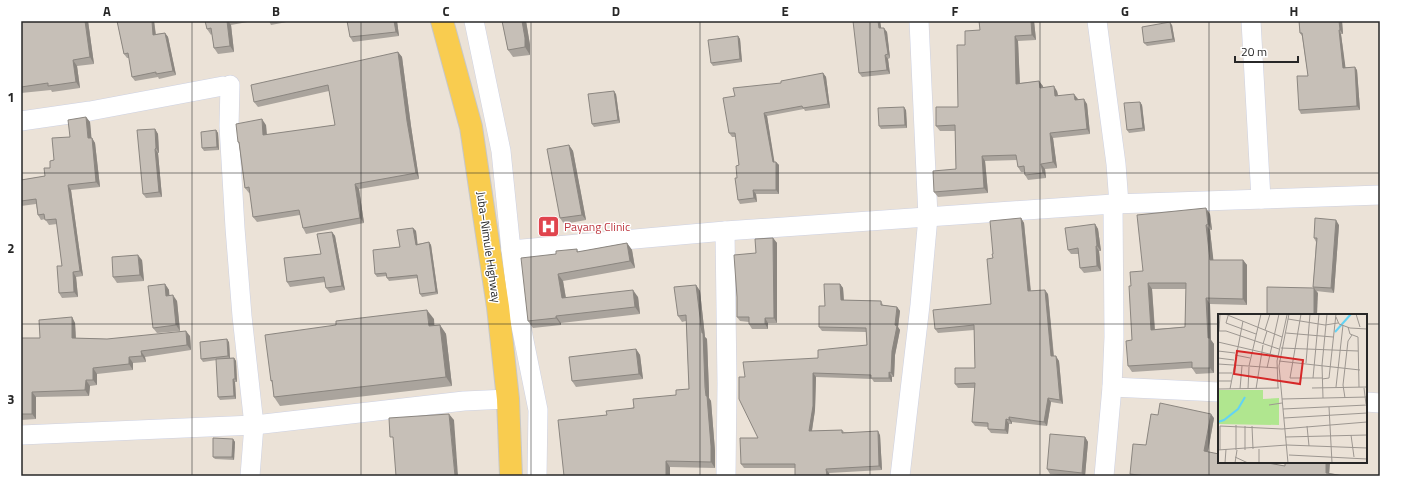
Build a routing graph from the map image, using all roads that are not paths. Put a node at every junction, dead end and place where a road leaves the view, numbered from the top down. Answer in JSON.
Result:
{"nodes":[{"id":1,"x":442,"y":21,"type":"edge"},
{"id":2,"x":474,"y":21,"type":"edge"},
{"id":3,"x":919,"y":21,"type":"edge"},
{"id":4,"x":1097,"y":21,"type":"edge"},
{"id":5,"x":1251,"y":21,"type":"edge"},
{"id":6,"x":21,"y":121,"type":"edge"},
{"id":7,"x":1380,"y":195,"type":"edge"},
{"id":8,"x":1261,"y":199,"type":"junction"},
{"id":9,"x":1116,"y":204,"type":"junction"},
{"id":10,"x":928,"y":217,"type":"junction"},
{"id":11,"x":725,"y":231,"type":"junction"},
{"id":12,"x":511,"y":250,"type":"junction"},
{"id":13,"x":1112,"y":386,"type":"junction"},
{"id":14,"x":1218,"y":392,"type":"edge"},
{"id":15,"x":508,"y":399,"type":"junction"},
{"id":16,"x":1367,"y":402,"type":"edge"},
{"id":17,"x":1380,"y":403,"type":"edge"},
{"id":18,"x":254,"y":425,"type":"junction"},
{"id":19,"x":21,"y":435,"type":"edge"},
{"id":20,"x":250,"y":476,"type":"edge"},
{"id":21,"x":510,"y":476,"type":"edge"},
{"id":22,"x":537,"y":476,"type":"edge"},
{"id":23,"x":726,"y":476,"type":"edge"},
{"id":24,"x":900,"y":476,"type":"edge"},
{"id":25,"x":1104,"y":476,"type":"edge"}],
"edges":[{"from":1,"to":15,"type":"main road","name":"Juba–Nimule Highway"},
{"from":2,"to":12,"type":"street"},
{"from":3,"to":10,"type":"street"},
{"from":4,"to":9,"type":"street"},
{"from":5,"to":8,"type":"street"},
{"from":6,"to":18,"type":"street"},
{"from":7,"to":8,"type":"street"},
{"from":8,"to":9,"type":"street"},
{"from":9,"to":10,"type":"street"},
{"from":9,"to":13,"type":"street"},
{"from":10,"to":11,"type":"street"},
{"from":10,"to":24,"type":"street"},
{"from":11,"to":12,"type":"street"},
{"from":11,"to":23,"type":"street"},
{"from":12,"to":22,"type":"street"},
{"from":13,"to":14,"type":"street"},
{"from":13,"to":25,"type":"street"},
{"from":15,"to":18,"type":"street"},
{"from":15,"to":21,"type":"main road","name":"Juba–Nimule Highway"},
{"from":16,"to":17,"type":"street"},
{"from":18,"to":19,"type":"street"},
{"from":18,"to":20,"type":"street"}]}
